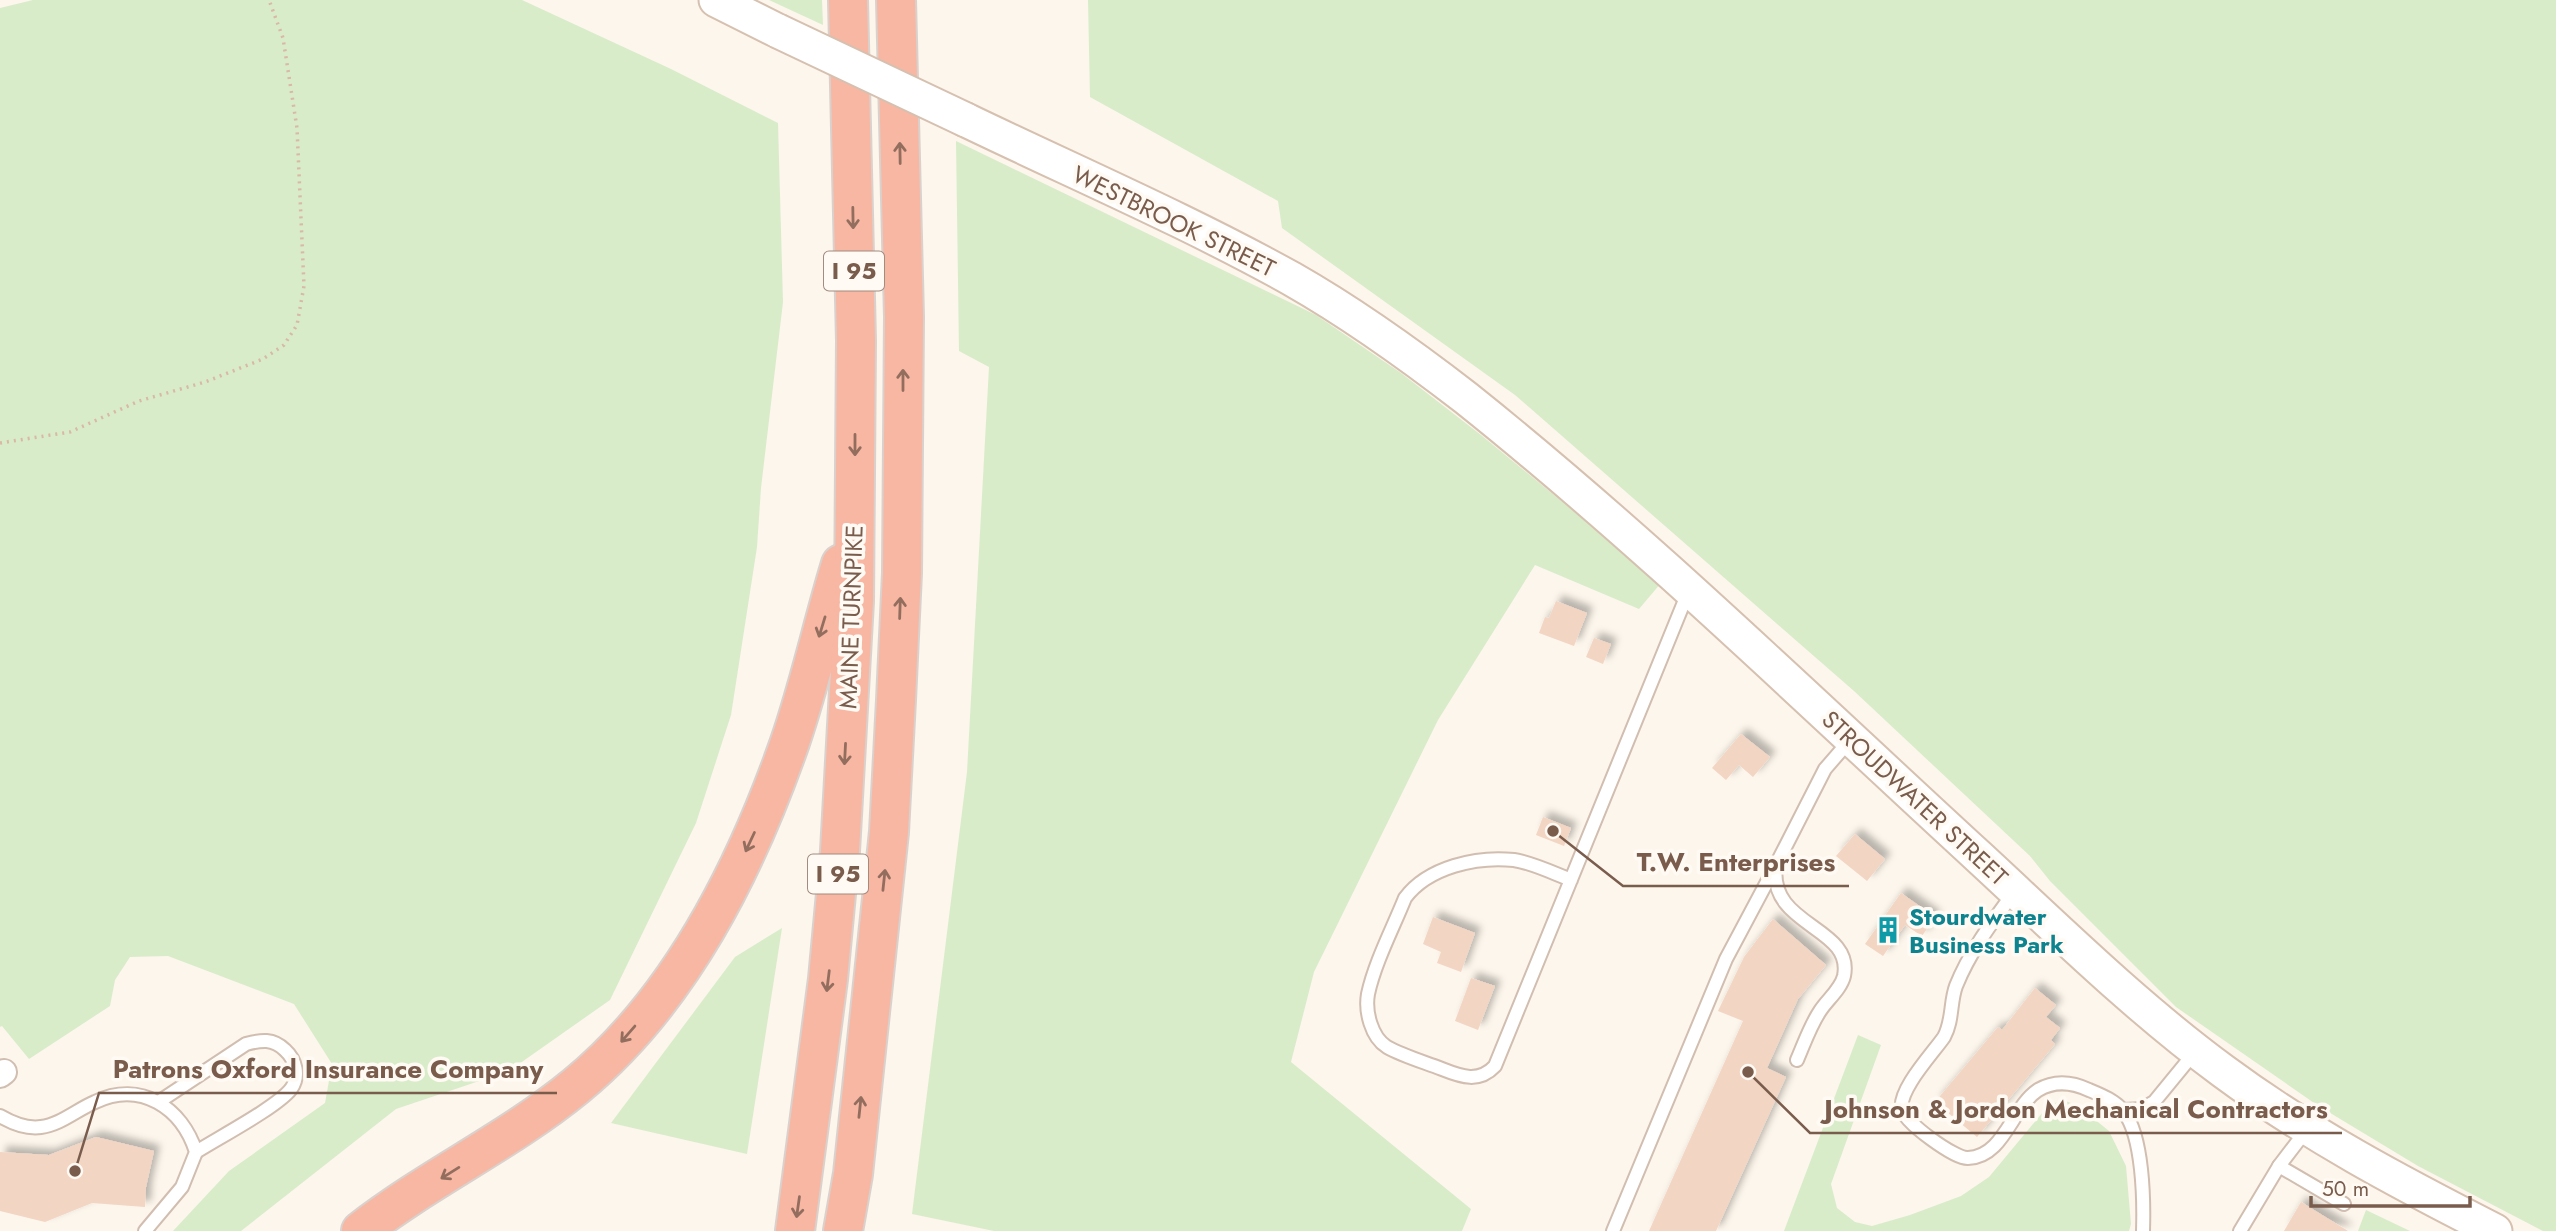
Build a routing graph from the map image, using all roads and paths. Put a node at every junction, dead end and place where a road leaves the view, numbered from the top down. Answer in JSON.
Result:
{"nodes":[{"id":1,"x":269,"y":0,"type":"edge"},
{"id":2,"x":716,"y":0,"type":"edge"},
{"id":3,"x":848,"y":0,"type":"edge"},
{"id":4,"x":897,"y":0,"type":"edge"},
{"id":5,"x":0,"y":443,"type":"edge"},
{"id":6,"x":1594,"y":506,"type":"joint"},
{"id":7,"x":855,"y":515,"type":"junction"},
{"id":8,"x":1689,"y":590,"type":"junction"},
{"id":9,"x":1851,"y":739,"type":"junction"},
{"id":10,"x":1776,"y":865,"type":"junction"},
{"id":11,"x":1571,"y":880,"type":"junction"},
{"id":12,"x":2015,"y":891,"type":"junction"},
{"id":13,"x":2197,"y":1050,"type":"junction"},
{"id":14,"x":1797,"y":1060,"type":"dead end"},
{"id":15,"x":160,"y":1101,"type":"junction"},
{"id":16,"x":2123,"y":1110,"type":"junction"},
{"id":17,"x":0,"y":1116,"type":"edge"},
{"id":18,"x":2308,"y":1127,"type":"junction"},
{"id":19,"x":196,"y":1152,"type":"junction"},
{"id":20,"x":2279,"y":1166,"type":"junction"},
{"id":21,"x":853,"y":1174,"type":"junction"},
{"id":22,"x":2344,"y":1204,"type":"dead end"},
{"id":23,"x":145,"y":1231,"type":"edge"},
{"id":24,"x":360,"y":1231,"type":"edge"},
{"id":25,"x":795,"y":1231,"type":"edge"},
{"id":26,"x":843,"y":1231,"type":"edge"},
{"id":27,"x":864,"y":1231,"type":"edge"},
{"id":28,"x":1613,"y":1231,"type":"edge"},
{"id":29,"x":2143,"y":1231,"type":"edge"},
{"id":30,"x":2240,"y":1231,"type":"edge"},
{"id":31,"x":2494,"y":1231,"type":"edge"}],
"edges":[{"from":1,"to":5,"type":"path"},
{"from":2,"to":6,"type":"main road","name":"WESTBROOK STREET","bridge":true},
{"from":3,"to":7,"type":"highway","name":"MAINE TURNPIKE","number":"I 95","one_way":true},
{"from":21,"to":4,"type":"highway","name":"MAINE TURNPIKE","number":"I 95","one_way":true},
{"from":6,"to":8,"type":"main road","name":"STROUDWATER STREET"},
{"from":7,"to":24,"type":"highway","one_way":true},
{"from":7,"to":25,"type":"highway","name":"MAINE TURNPIKE","number":"I 95","one_way":true},
{"from":8,"to":9,"type":"main road","name":"STROUDWATER STREET"},
{"from":8,"to":11,"type":"lane"},
{"from":9,"to":10,"type":"lane"},
{"from":9,"to":12,"type":"main road","name":"STROUDWATER STREET"},
{"from":10,"to":14,"type":"lane"},
{"from":10,"to":28,"type":"lane"},
{"from":11,"to":11,"type":"lane"},
{"from":12,"to":13,"type":"main road","name":"STROUDWATER STREET"},
{"from":12,"to":16,"type":"lane"},
{"from":13,"to":16,"type":"lane"},
{"from":13,"to":18,"type":"main road","name":"STROUDWATER STREET"},
{"from":15,"to":17,"type":"lane"},
{"from":15,"to":19,"type":"lane"},
{"from":15,"to":19,"type":"lane"},
{"from":16,"to":29,"type":"lane"},
{"from":18,"to":20,"type":"lane"},
{"from":18,"to":31,"type":"main road","name":"STROUDWATER STREET"},
{"from":19,"to":23,"type":"lane"},
{"from":20,"to":22,"type":"lane"},
{"from":20,"to":30,"type":"lane"},
{"from":21,"to":26,"type":"highway","name":"MAINE TURNPIKE","number":"I 95"},
{"from":21,"to":27,"type":"highway"}]}
